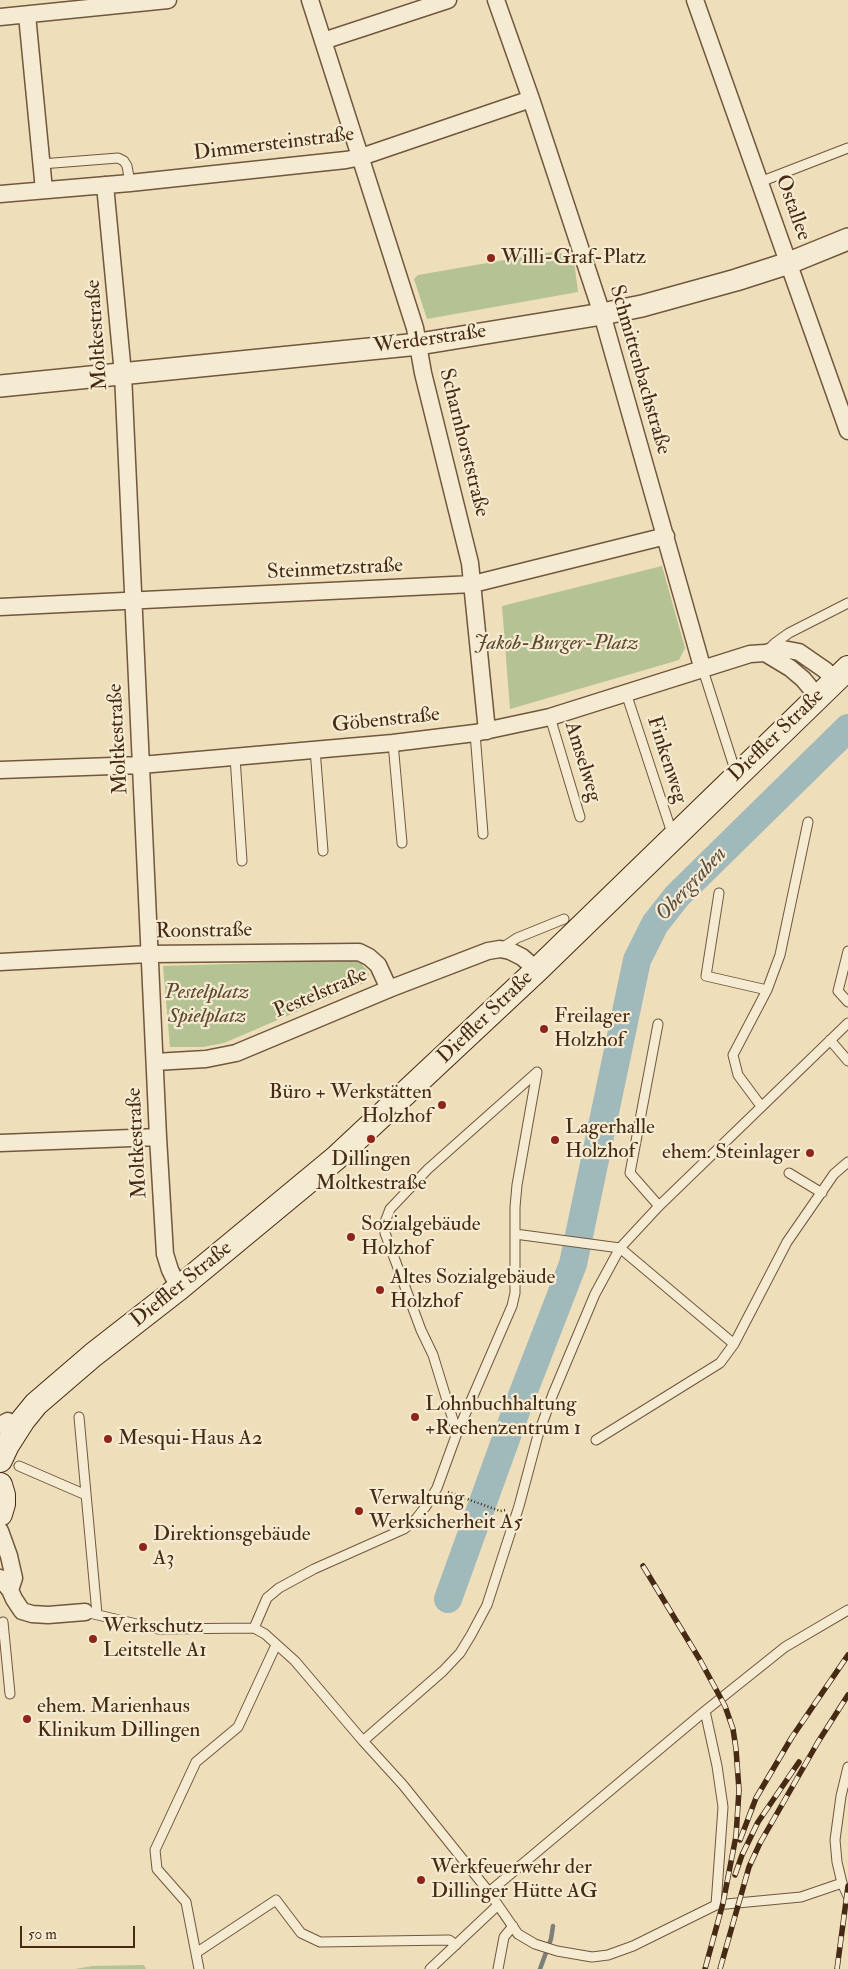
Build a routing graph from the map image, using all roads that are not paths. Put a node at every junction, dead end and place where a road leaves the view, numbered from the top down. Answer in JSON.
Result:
{"nodes":[{"id":1,"x":168,"y":0,"type":"edge"},
{"id":2,"x":310,"y":0,"type":"edge"},
{"id":3,"x":448,"y":0,"type":"edge"},
{"id":4,"x":496,"y":0,"type":"edge"},
{"id":5,"x":696,"y":0,"type":"edge"},
{"id":6,"x":27,"y":15,"type":"junction"},
{"id":7,"x":0,"y":17,"type":"edge"},
{"id":8,"x":323,"y":40,"type":"junction"},
{"id":9,"x":531,"y":99,"type":"junction"},
{"id":10,"x":848,"y":148,"type":"edge"},
{"id":11,"x":361,"y":157,"type":"junction"},
{"id":12,"x":41,"y":164,"type":"junction"},
{"id":13,"x":760,"y":182,"type":"junction"},
{"id":14,"x":130,"y":183,"type":"junction"},
{"id":15,"x":105,"y":185,"type":"junction"},
{"id":16,"x":44,"y":190,"type":"junction"},
{"id":17,"x":0,"y":194,"type":"edge"},
{"id":18,"x":848,"y":239,"type":"edge"},
{"id":19,"x":789,"y":263,"type":"junction"},
{"id":20,"x":602,"y":314,"type":"junction"},
{"id":21,"x":419,"y":344,"type":"junction"},
{"id":22,"x":123,"y":374,"type":"junction"},
{"id":23,"x":0,"y":386,"type":"edge"},
{"id":24,"x":848,"y":431,"type":"edge"},
{"id":25,"x":666,"y":536,"type":"junction"},
{"id":26,"x":473,"y":584,"type":"junction"},
{"id":27,"x":134,"y":601,"type":"junction"},
{"id":28,"x":848,"y":603,"type":"edge"},
{"id":29,"x":0,"y":607,"type":"edge"},
{"id":30,"x":766,"y":653,"type":"junction"},
{"id":31,"x":703,"y":670,"type":"junction"},
{"id":32,"x":842,"y":674,"type":"edge"},
{"id":33,"x":626,"y":693,"type":"junction"},
{"id":34,"x":818,"y":698,"type":"junction"},
{"id":35,"x":550,"y":717,"type":"junction"},
{"id":36,"x":481,"y":732,"type":"junction"},
{"id":37,"x":393,"y":743,"type":"junction"},
{"id":38,"x":315,"y":749,"type":"junction"},
{"id":39,"x":235,"y":757,"type":"junction"},
{"id":40,"x":141,"y":765,"type":"junction"},
{"id":41,"x":0,"y":770,"type":"edge"},
{"id":42,"x":737,"y":775,"type":"junction"},
{"id":43,"x":580,"y":817,"type":"dead end"},
{"id":44,"x":808,"y":822,"type":"dead end"},
{"id":45,"x":483,"y":834,"type":"dead end"},
{"id":46,"x":673,"y":837,"type":"junction"},
{"id":47,"x":402,"y":843,"type":"dead end"},
{"id":48,"x":324,"y":851,"type":"dead end"},
{"id":49,"x":242,"y":862,"type":"dead end"},
{"id":50,"x":719,"y":893,"type":"dead end"},
{"id":51,"x":564,"y":919,"type":"dead end"},
{"id":52,"x":500,"y":949,"type":"junction"},
{"id":53,"x":848,"y":951,"type":"edge"},
{"id":54,"x":149,"y":954,"type":"junction"},
{"id":55,"x":0,"y":962,"type":"edge"},
{"id":56,"x":536,"y":970,"type":"junction"},
{"id":57,"x":389,"y":989,"type":"junction"},
{"id":58,"x":767,"y":990,"type":"junction"},
{"id":59,"x":848,"y":1002,"type":"edge"},
{"id":60,"x":848,"y":1023,"type":"edge"},
{"id":61,"x":658,"y":1024,"type":"dead end"},
{"id":62,"x":830,"y":1040,"type":"junction"},
{"id":63,"x":848,"y":1061,"type":"edge"},
{"id":64,"x":155,"y":1062,"type":"junction"},
{"id":65,"x":762,"y":1106,"type":"junction"},
{"id":66,"x":158,"y":1137,"type":"junction"},
{"id":67,"x":0,"y":1143,"type":"edge"},
{"id":68,"x":848,"y":1162,"type":"edge"},
{"id":69,"x":789,"y":1173,"type":"dead end"},
{"id":70,"x":822,"y":1192,"type":"junction"},
{"id":71,"x":659,"y":1206,"type":"junction"},
{"id":72,"x":515,"y":1234,"type":"junction"},
{"id":73,"x":620,"y":1248,"type":"junction"},
{"id":74,"x":179,"y":1288,"type":"junction"},
{"id":75,"x":734,"y":1344,"type":"junction"},
{"id":76,"x":36,"y":1404,"type":"junction"},
{"id":77,"x":79,"y":1417,"type":"dead end"},
{"id":78,"x":3,"y":1425,"type":"edge"},
{"id":79,"x":457,"y":1433,"type":"junction"},
{"id":80,"x":596,"y":1440,"type":"dead end"},
{"id":81,"x":9,"y":1463,"type":"edge"},
{"id":82,"x":0,"y":1485,"type":"edge"},
{"id":83,"x":86,"y":1495,"type":"junction"},
{"id":84,"x":0,"y":1514,"type":"edge"},
{"id":85,"x":0,"y":1531,"type":"edge"},
{"id":86,"x":5,"y":1584,"type":"edge"},
{"id":87,"x":848,"y":1610,"type":"edge"},
{"id":88,"x":91,"y":1613,"type":"junction"},
{"id":89,"x":4,"y":1622,"type":"dead end"},
{"id":90,"x":254,"y":1628,"type":"junction"},
{"id":91,"x":276,"y":1645,"type":"junction"},
{"id":92,"x":10,"y":1694,"type":"dead end"},
{"id":93,"x":704,"y":1711,"type":"junction"},
{"id":94,"x":363,"y":1741,"type":"junction"},
{"id":95,"x":848,"y":1767,"type":"edge"},
{"id":96,"x":842,"y":1883,"type":"junction"},
{"id":97,"x":489,"y":1892,"type":"junction"},
{"id":98,"x":848,"y":1896,"type":"edge"},
{"id":99,"x":498,"y":1905,"type":"junction"},
{"id":100,"x":716,"y":1905,"type":"junction"},
{"id":101,"x":513,"y":1926,"type":"junction"},
{"id":102,"x":456,"y":1945,"type":"junction"},
{"id":103,"x":196,"y":1952,"type":"junction"},
{"id":104,"x":199,"y":1969,"type":"edge"},
{"id":105,"x":430,"y":1969,"type":"edge"},
{"id":106,"x":498,"y":1969,"type":"edge"}],
"edges":[{"from":1,"to":6,"type":"street"},
{"from":2,"to":8,"type":"street","name":"Scharnhorststraße"},
{"from":3,"to":8,"type":"street"},
{"from":4,"to":9,"type":"street","name":"Schmittenbachstraße"},
{"from":5,"to":13,"type":"street","name":"Ostallee"},
{"from":6,"to":7,"type":"street"},
{"from":6,"to":12,"type":"street"},
{"from":8,"to":11,"type":"street","name":"Scharnhorststraße"},
{"from":9,"to":11,"type":"street","name":"Dimmersteinstraße"},
{"from":9,"to":20,"type":"street","name":"Schmittenbachstraße"},
{"from":10,"to":13,"type":"lane"},
{"from":11,"to":14,"type":"street","name":"Dimmersteinstraße"},
{"from":11,"to":21,"type":"street","name":"Scharnhorststraße"},
{"from":12,"to":14,"type":"lane"},
{"from":12,"to":16,"type":"street"},
{"from":13,"to":19,"type":"street","name":"Ostallee"},
{"from":14,"to":15,"type":"street","name":"Dimmersteinstraße"},
{"from":15,"to":16,"type":"street","name":"Dimmersteinstraße"},
{"from":15,"to":22,"type":"street","name":"Moltkestraße"},
{"from":16,"to":17,"type":"street","name":"Dimmersteinstraße"},
{"from":18,"to":19,"type":"street","name":"Werderstraße"},
{"from":19,"to":20,"type":"street","name":"Werderstraße"},
{"from":19,"to":24,"type":"street","name":"Ostallee"},
{"from":20,"to":21,"type":"street","name":"Werderstraße"},
{"from":20,"to":25,"type":"street","name":"Schmittenbachstraße"},
{"from":21,"to":22,"type":"street","name":"Werderstraße"},
{"from":21,"to":26,"type":"street","name":"Scharnhorststraße"},
{"from":22,"to":23,"type":"street","name":"Werderstraße"},
{"from":22,"to":27,"type":"street","name":"Moltkestraße"},
{"from":25,"to":26,"type":"street","name":"Steinmetzstraße"},
{"from":25,"to":31,"type":"street","name":"Schmittenbachstraße"},
{"from":26,"to":27,"type":"street","name":"Steinmetzstraße"},
{"from":26,"to":36,"type":"street","name":"Scharnhorststraße"},
{"from":27,"to":29,"type":"street","name":"Steinmetzstraße"},
{"from":27,"to":40,"type":"street","name":"Moltkestraße"},
{"from":28,"to":30,"type":"lane"},
{"from":30,"to":31,"type":"street","name":"Göbenstraße"},
{"from":30,"to":32,"type":"street","name":"Göbenstraße"},
{"from":30,"to":34,"type":"street"},
{"from":31,"to":33,"type":"street","name":"Göbenstraße"},
{"from":31,"to":42,"type":"lane"},
{"from":32,"to":34,"type":"main road","name":"Dieffler Straße"},
{"from":33,"to":35,"type":"street","name":"Göbenstraße"},
{"from":33,"to":46,"type":"lane","name":"Finkenweg"},
{"from":34,"to":42,"type":"main road","name":"Dieffler Straße"},
{"from":35,"to":36,"type":"street","name":"Göbenstraße"},
{"from":35,"to":43,"type":"lane","name":"Amselweg"},
{"from":36,"to":37,"type":"street","name":"Göbenstraße"},
{"from":36,"to":45,"type":"lane"},
{"from":37,"to":38,"type":"street","name":"Göbenstraße"},
{"from":37,"to":47,"type":"lane"},
{"from":38,"to":39,"type":"street","name":"Göbenstraße"},
{"from":38,"to":48,"type":"lane"},
{"from":39,"to":40,"type":"street","name":"Göbenstraße"},
{"from":39,"to":49,"type":"lane"},
{"from":40,"to":41,"type":"street","name":"Göbenstraße"},
{"from":40,"to":54,"type":"street","name":"Moltkestraße"},
{"from":42,"to":46,"type":"main road","name":"Dieffler Straße"},
{"from":44,"to":58,"type":"lane"},
{"from":46,"to":56,"type":"main road","name":"Dieffler Straße"},
{"from":50,"to":58,"type":"lane"},
{"from":51,"to":52,"type":"lane","name":"Pestelstraße"},
{"from":52,"to":56,"type":"street"},
{"from":52,"to":57,"type":"street","name":"Pestelstraße"},
{"from":53,"to":59,"type":"lane"},
{"from":54,"to":55,"type":"street","name":"Roonstraße"},
{"from":54,"to":57,"type":"street","name":"Roonstraße"},
{"from":54,"to":64,"type":"street","name":"Moltkestraße"},
{"from":56,"to":74,"type":"main road","name":"Dieffler Straße"},
{"from":57,"to":64,"type":"street","name":"Pestelstraße"},
{"from":58,"to":65,"type":"lane"},
{"from":60,"to":62,"type":"lane"},
{"from":61,"to":71,"type":"lane"},
{"from":62,"to":63,"type":"lane"},
{"from":62,"to":65,"type":"lane"},
{"from":64,"to":66,"type":"street","name":"Moltkestraße"},
{"from":65,"to":71,"type":"lane"},
{"from":66,"to":67,"type":"street"},
{"from":66,"to":74,"type":"street","name":"Moltkestraße"},
{"from":68,"to":70,"type":"lane"},
{"from":69,"to":70,"type":"lane"},
{"from":70,"to":75,"type":"lane"},
{"from":71,"to":73,"type":"lane"},
{"from":72,"to":73,"type":"lane"},
{"from":72,"to":79,"type":"lane"},
{"from":72,"to":79,"type":"lane"},
{"from":73,"to":75,"type":"lane"},
{"from":73,"to":94,"type":"lane"},
{"from":74,"to":76,"type":"main road","name":"Dieffler Straße"},
{"from":75,"to":80,"type":"lane"},
{"from":76,"to":78,"type":"main road","name":"Dieffler Straße"},
{"from":76,"to":81,"type":"main road","name":"Dieffler Straße"},
{"from":77,"to":83,"type":"lane"},
{"from":79,"to":90,"type":"lane"},
{"from":81,"to":83,"type":"lane"},
{"from":82,"to":84,"type":"main road"},
{"from":83,"to":88,"type":"lane"},
{"from":85,"to":86,"type":"street"},
{"from":86,"to":88,"type":"street"},
{"from":87,"to":93,"type":"lane"},
{"from":88,"to":90,"type":"lane"},
{"from":89,"to":92,"type":"lane"},
{"from":90,"to":91,"type":"lane"},
{"from":91,"to":94,"type":"lane"},
{"from":91,"to":103,"type":"lane"},
{"from":93,"to":97,"type":"lane"},
{"from":93,"to":100,"type":"lane"},
{"from":94,"to":97,"type":"lane"},
{"from":95,"to":96,"type":"lane"},
{"from":96,"to":98,"type":"lane"},
{"from":96,"to":100,"type":"lane"},
{"from":97,"to":99,"type":"lane"},
{"from":99,"to":101,"type":"lane"},
{"from":99,"to":102,"type":"lane"},
{"from":100,"to":101,"type":"lane"},
{"from":101,"to":106,"type":"lane"},
{"from":102,"to":103,"type":"lane"},
{"from":102,"to":105,"type":"lane"},
{"from":103,"to":104,"type":"lane"}]}
